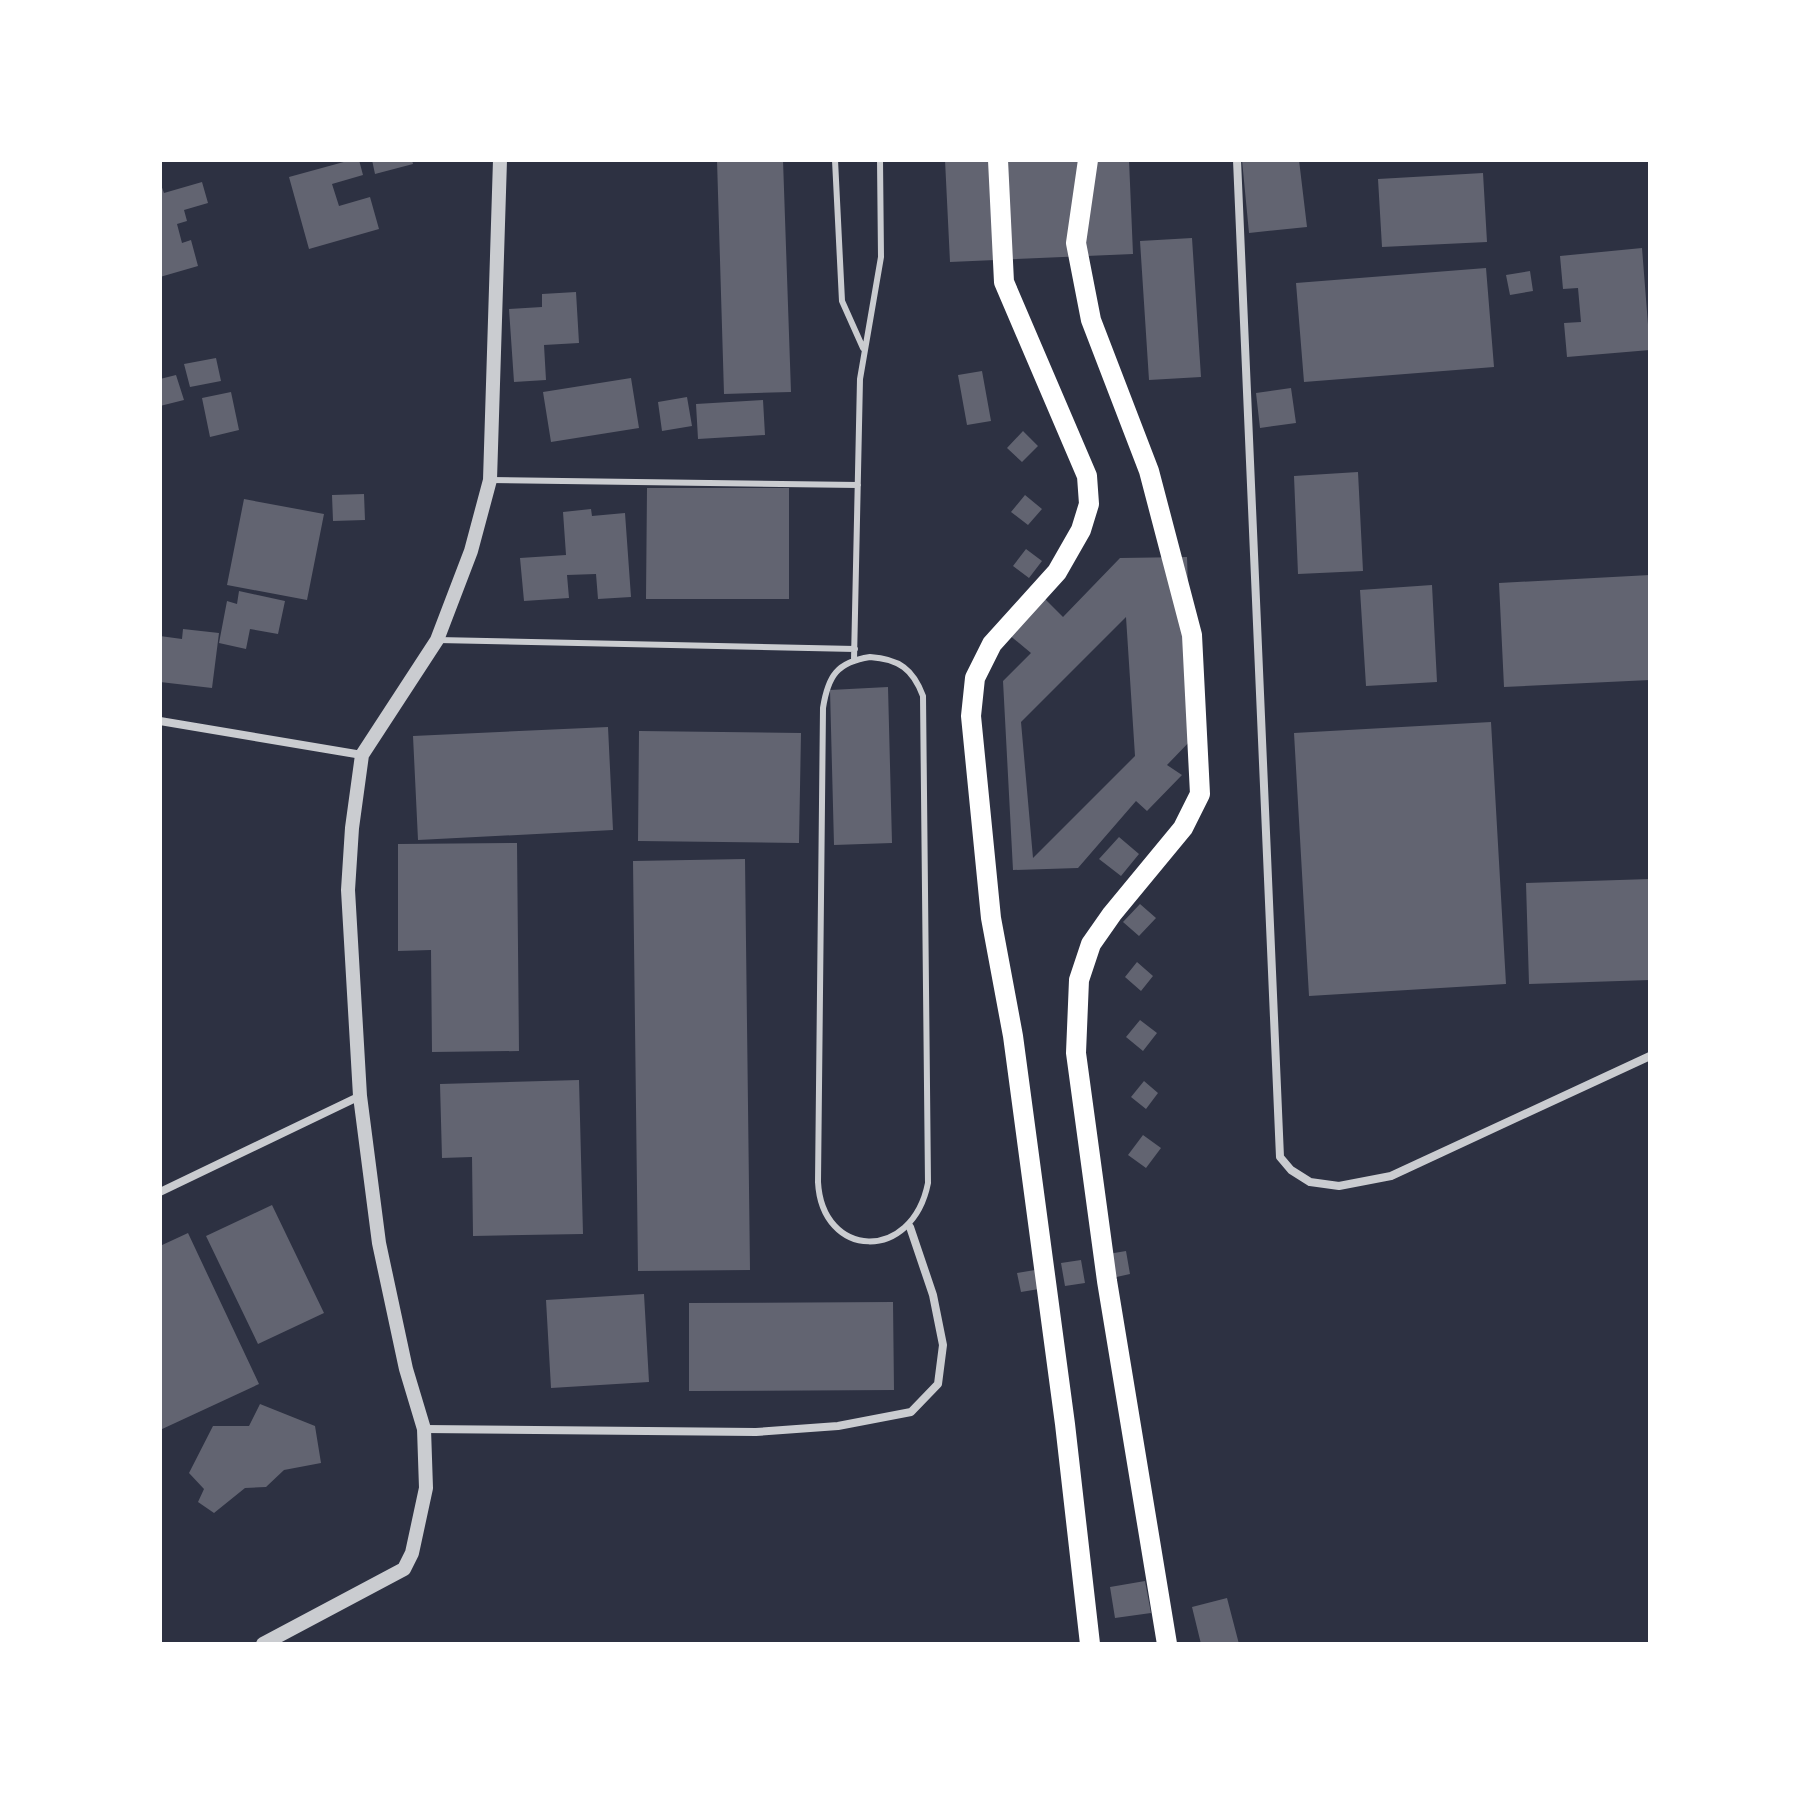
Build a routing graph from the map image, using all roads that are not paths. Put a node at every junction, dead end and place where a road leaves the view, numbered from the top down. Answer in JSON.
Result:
{"nodes":[{"id":1,"x":500,"y":160,"type":"edge"},
{"id":2,"x":835,"y":160,"type":"edge"},
{"id":3,"x":880,"y":160,"type":"edge"},
{"id":4,"x":998,"y":160,"type":"edge"},
{"id":5,"x":1088,"y":160,"type":"edge"},
{"id":6,"x":1237,"y":160,"type":"edge"},
{"id":7,"x":864,"y":350,"type":"junction"},
{"id":8,"x":490,"y":480,"type":"junction"},
{"id":9,"x":858,"y":485,"type":"junction"},
{"id":10,"x":437,"y":640,"type":"junction"},
{"id":11,"x":855,"y":649,"type":"junction"},
{"id":12,"x":854,"y":660,"type":"junction"},
{"id":13,"x":160,"y":721,"type":"edge"},
{"id":14,"x":362,"y":755,"type":"junction"},
{"id":15,"x":1650,"y":1056,"type":"edge"},
{"id":16,"x":360,"y":1096,"type":"junction"},
{"id":17,"x":160,"y":1192,"type":"edge"},
{"id":18,"x":910,"y":1227,"type":"junction"},
{"id":19,"x":424,"y":1429,"type":"junction"},
{"id":20,"x":263,"y":1644,"type":"edge"},
{"id":21,"x":1090,"y":1644,"type":"edge"},
{"id":22,"x":1167,"y":1644,"type":"edge"}],
"edges":[{"from":1,"to":8,"type":"street"},
{"from":2,"to":7,"type":"lane"},
{"from":3,"to":7,"type":"lane"},
{"from":4,"to":21,"type":"main road"},
{"from":5,"to":22,"type":"main road"},
{"from":6,"to":15,"type":"street"},
{"from":7,"to":9,"type":"lane"},
{"from":8,"to":9,"type":"lane"},
{"from":8,"to":10,"type":"street"},
{"from":9,"to":11,"type":"lane"},
{"from":10,"to":11,"type":"lane"},
{"from":10,"to":14,"type":"street"},
{"from":11,"to":12,"type":"lane"},
{"from":12,"to":18,"type":"lane"},
{"from":12,"to":18,"type":"lane"},
{"from":13,"to":14,"type":"street"},
{"from":14,"to":16,"type":"street"},
{"from":16,"to":17,"type":"street"},
{"from":16,"to":19,"type":"street"},
{"from":18,"to":19,"type":"street"},
{"from":19,"to":20,"type":"street"}]}
